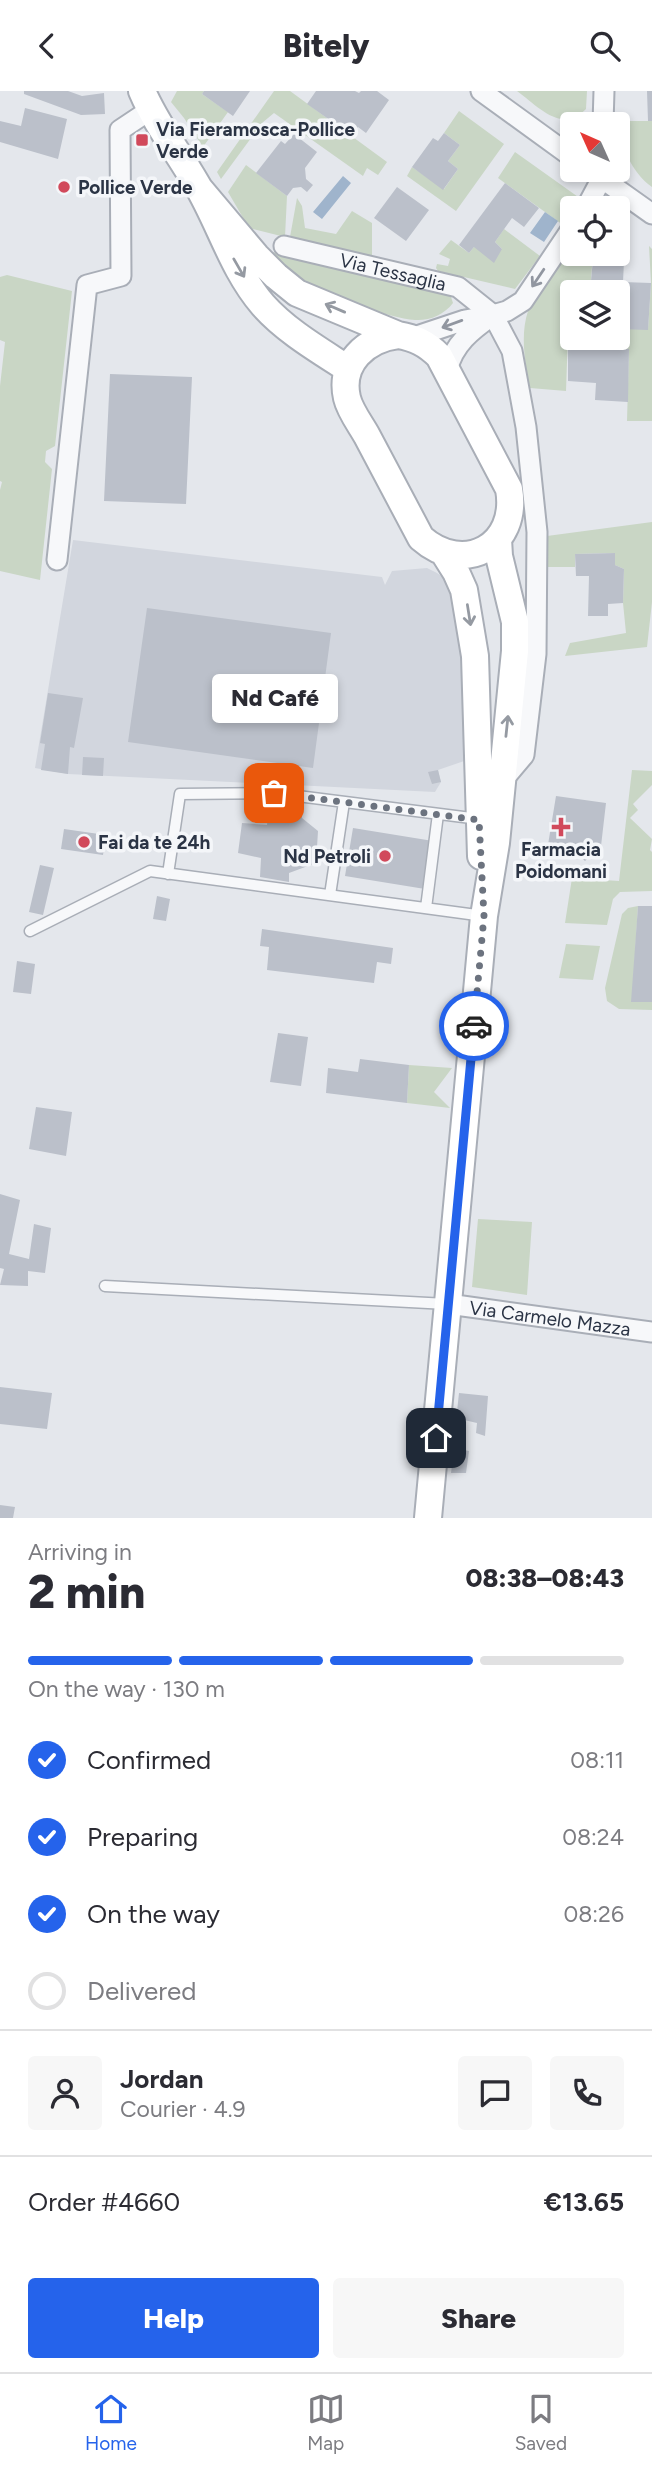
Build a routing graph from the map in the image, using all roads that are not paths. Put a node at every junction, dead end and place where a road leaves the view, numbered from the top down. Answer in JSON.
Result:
{"nodes":[{"id":1,"x":481,"y":91,"type":"edge"},
{"id":2,"x":604,"y":91,"type":"edge"},
{"id":3,"x":146,"y":100,"type":"edge"},
{"id":4,"x":603,"y":112,"type":"edge"},
{"id":5,"x":560,"y":148,"type":"edge"},
{"id":6,"x":611,"y":182,"type":"edge"},
{"id":7,"x":197,"y":185,"type":"junction"},
{"id":8,"x":647,"y":206,"type":"edge"},
{"id":9,"x":284,"y":246,"type":"dead end"},
{"id":10,"x":560,"y":246,"type":"edge"},
{"id":11,"x":493,"y":314,"type":"junction"},
{"id":12,"x":406,"y":336,"type":"junction"},
{"id":13,"x":348,"y":369,"type":"junction"},
{"id":14,"x":447,"y":371,"type":"junction"},
{"id":15,"x":498,"y":539,"type":"junction"},
{"id":16,"x":444,"y":553,"type":"junction"},
{"id":17,"x":57,"y":560,"type":"dead end"},
{"id":18,"x":502,"y":781,"type":"junction"},
{"id":19,"x":344,"y":802,"type":"junction"},
{"id":20,"x":438,"y":814,"type":"junction"},
{"id":21,"x":479,"y":820,"type":"junction"},
{"id":22,"x":168,"y":873,"type":"junction"},
{"id":23,"x":330,"y":895,"type":"junction"},
{"id":24,"x":426,"y":908,"type":"junction"},
{"id":25,"x":484,"y":916,"type":"junction"},
{"id":26,"x":30,"y":931,"type":"dead end"},
{"id":27,"x":105,"y":1286,"type":"dead end"},
{"id":28,"x":448,"y":1304,"type":"junction"},
{"id":29,"x":652,"y":1332,"type":"edge"},
{"id":30,"x":428,"y":1518,"type":"edge"}],
"edges":[{"from":1,"to":5,"type":"street"},
{"from":2,"to":4,"type":"street"},
{"from":3,"to":7,"type":"main road"},
{"from":3,"to":17,"type":"street"},
{"from":6,"to":8,"type":"street"},
{"from":12,"to":7,"type":"main road","one_way":true},
{"from":7,"to":13,"type":"main road","one_way":true},
{"from":9,"to":11,"type":"street","name":"Via Tessaglia"},
{"from":10,"to":11,"type":"street","one_way":true},
{"from":11,"to":12,"type":"street","one_way":true},
{"from":11,"to":14,"type":"street"},
{"from":11,"to":18,"type":"street"},
{"from":12,"to":13,"type":"main road"},
{"from":12,"to":14,"type":"main road"},
{"from":13,"to":16,"type":"main road"},
{"from":14,"to":15,"type":"main road"},
{"from":15,"to":16,"type":"main road"},
{"from":18,"to":15,"type":"main road","one_way":true},
{"from":16,"to":21,"type":"main road","one_way":true},
{"from":18,"to":25,"type":"main road"},
{"from":19,"to":20,"type":"lane"},
{"from":19,"to":22,"type":"lane"},
{"from":19,"to":23,"type":"lane"},
{"from":20,"to":21,"type":"lane"},
{"from":20,"to":24,"type":"lane"},
{"from":21,"to":25,"type":"main road"},
{"from":22,"to":23,"type":"lane"},
{"from":22,"to":26,"type":"lane"},
{"from":23,"to":24,"type":"lane"},
{"from":24,"to":25,"type":"lane"},
{"from":25,"to":28,"type":"main road"},
{"from":27,"to":28,"type":"lane"},
{"from":28,"to":29,"type":"street","name":"Via Carmelo Mazza"},
{"from":28,"to":30,"type":"main road"}]}
